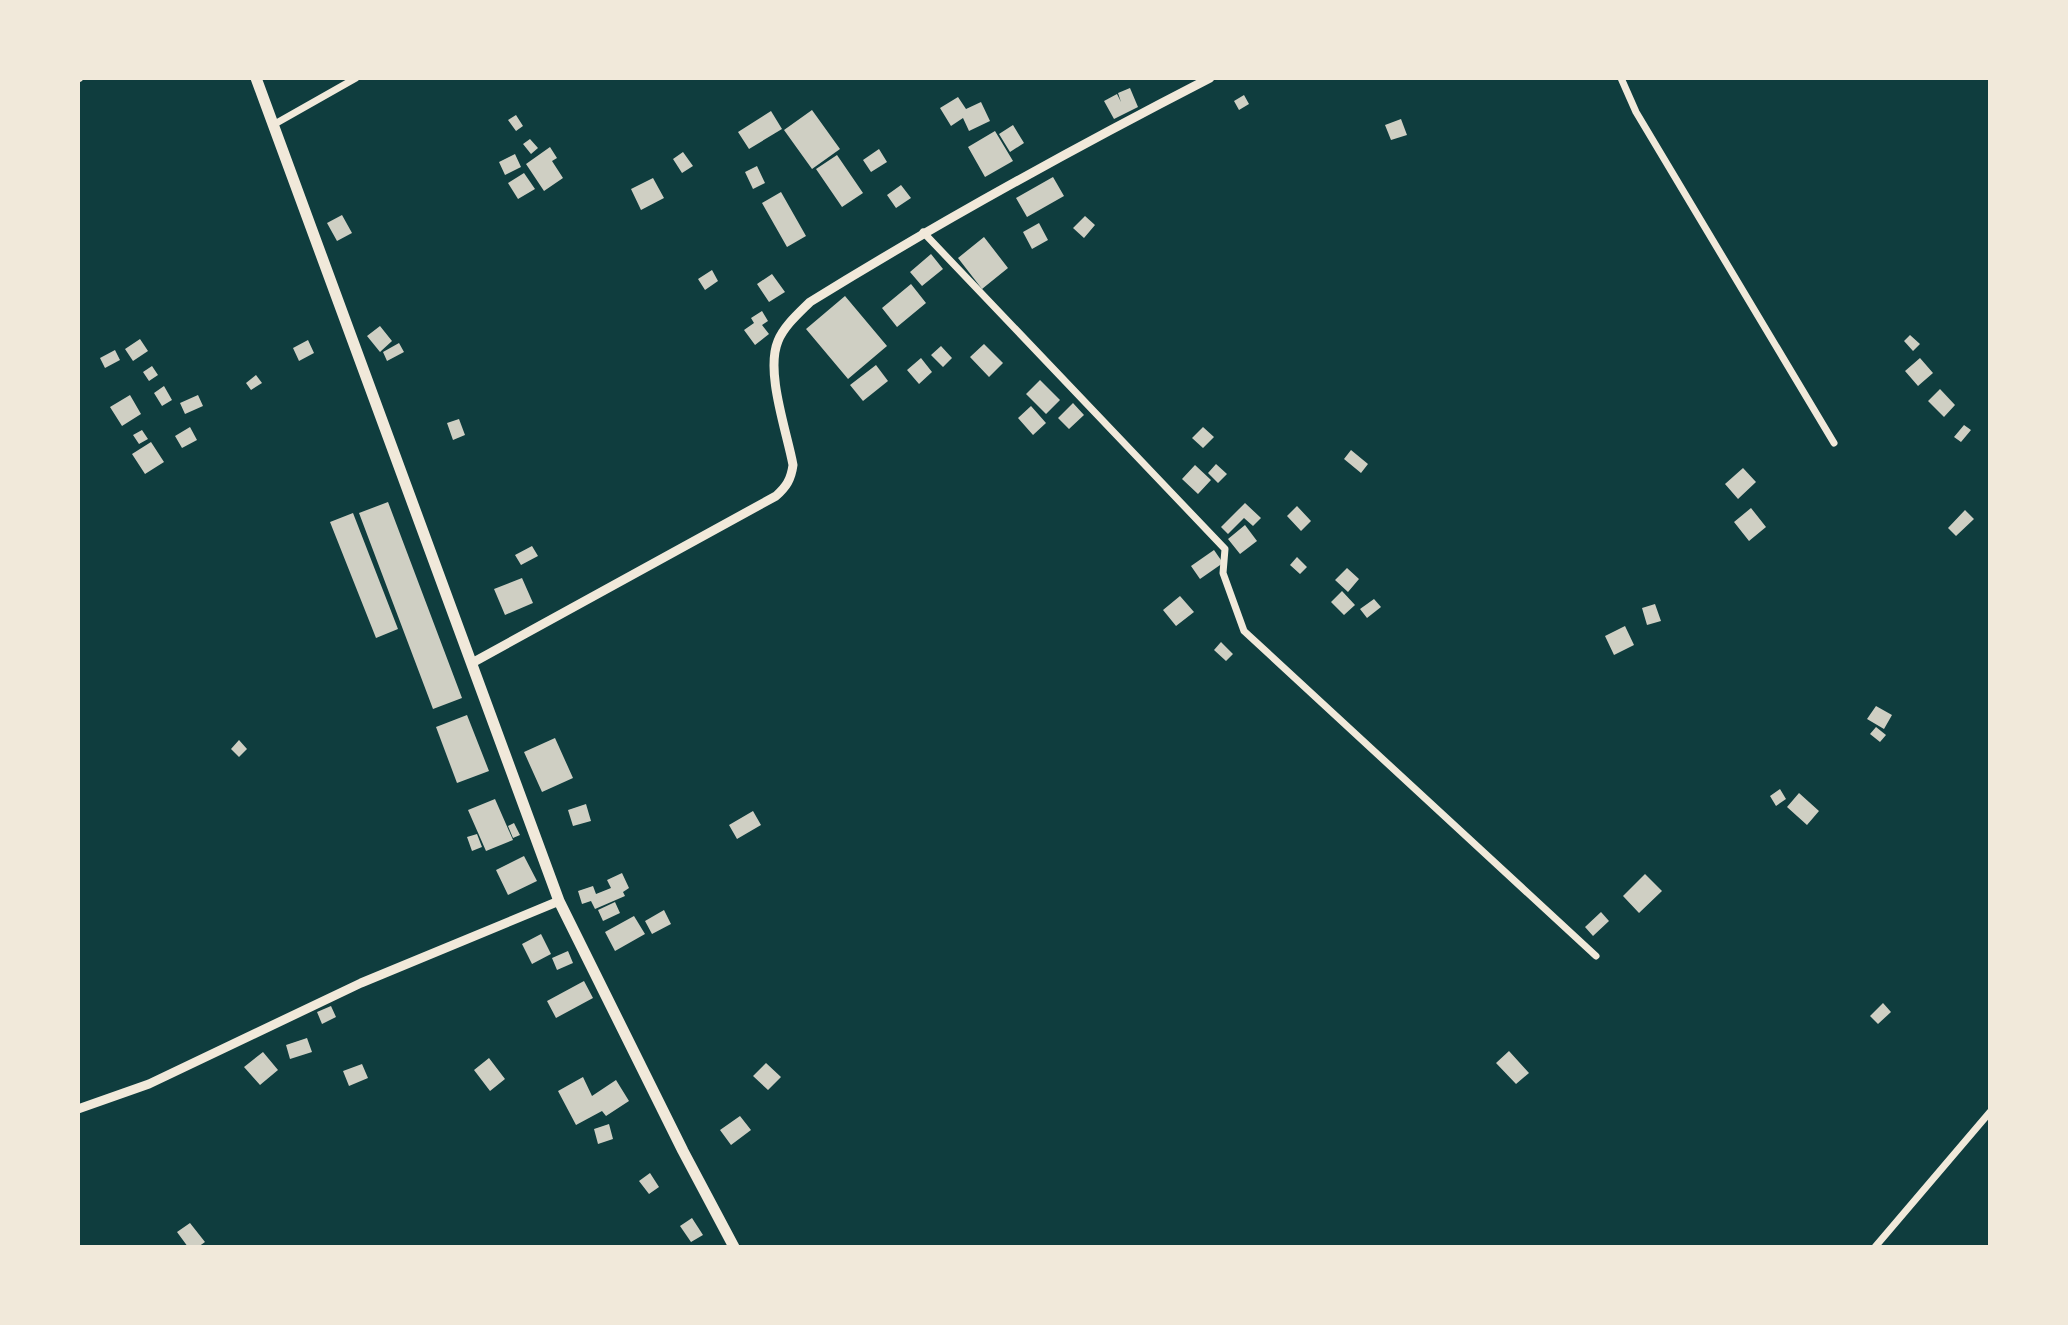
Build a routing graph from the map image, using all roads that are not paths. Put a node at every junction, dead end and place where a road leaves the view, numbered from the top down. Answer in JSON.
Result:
{"nodes":[{"id":1,"x":256,"y":78,"type":"edge"},
{"id":2,"x":356,"y":78,"type":"edge"},
{"id":3,"x":1210,"y":78,"type":"edge"},
{"id":4,"x":1621,"y":78,"type":"edge"},
{"id":5,"x":273,"y":125,"type":"junction"},
{"id":6,"x":923,"y":232,"type":"junction"},
{"id":7,"x":1834,"y":443,"type":"dead end"},
{"id":8,"x":472,"y":663,"type":"junction"},
{"id":9,"x":559,"y":901,"type":"junction"},
{"id":10,"x":1596,"y":956,"type":"dead end"},
{"id":11,"x":78,"y":1109,"type":"edge"},
{"id":12,"x":1990,"y":1112,"type":"edge"},
{"id":13,"x":734,"y":1247,"type":"edge"},
{"id":14,"x":1875,"y":1247,"type":"edge"}],
"edges":[{"from":1,"to":5,"type":"main road"},
{"from":2,"to":5,"type":"street"},
{"from":3,"to":6,"type":"street"},
{"from":4,"to":7,"type":"street"},
{"from":5,"to":8,"type":"main road"},
{"from":6,"to":8,"type":"street"},
{"from":6,"to":10,"type":"street"},
{"from":8,"to":9,"type":"main road"},
{"from":9,"to":11,"type":"street"},
{"from":9,"to":13,"type":"main road"},
{"from":12,"to":14,"type":"street"}]}
